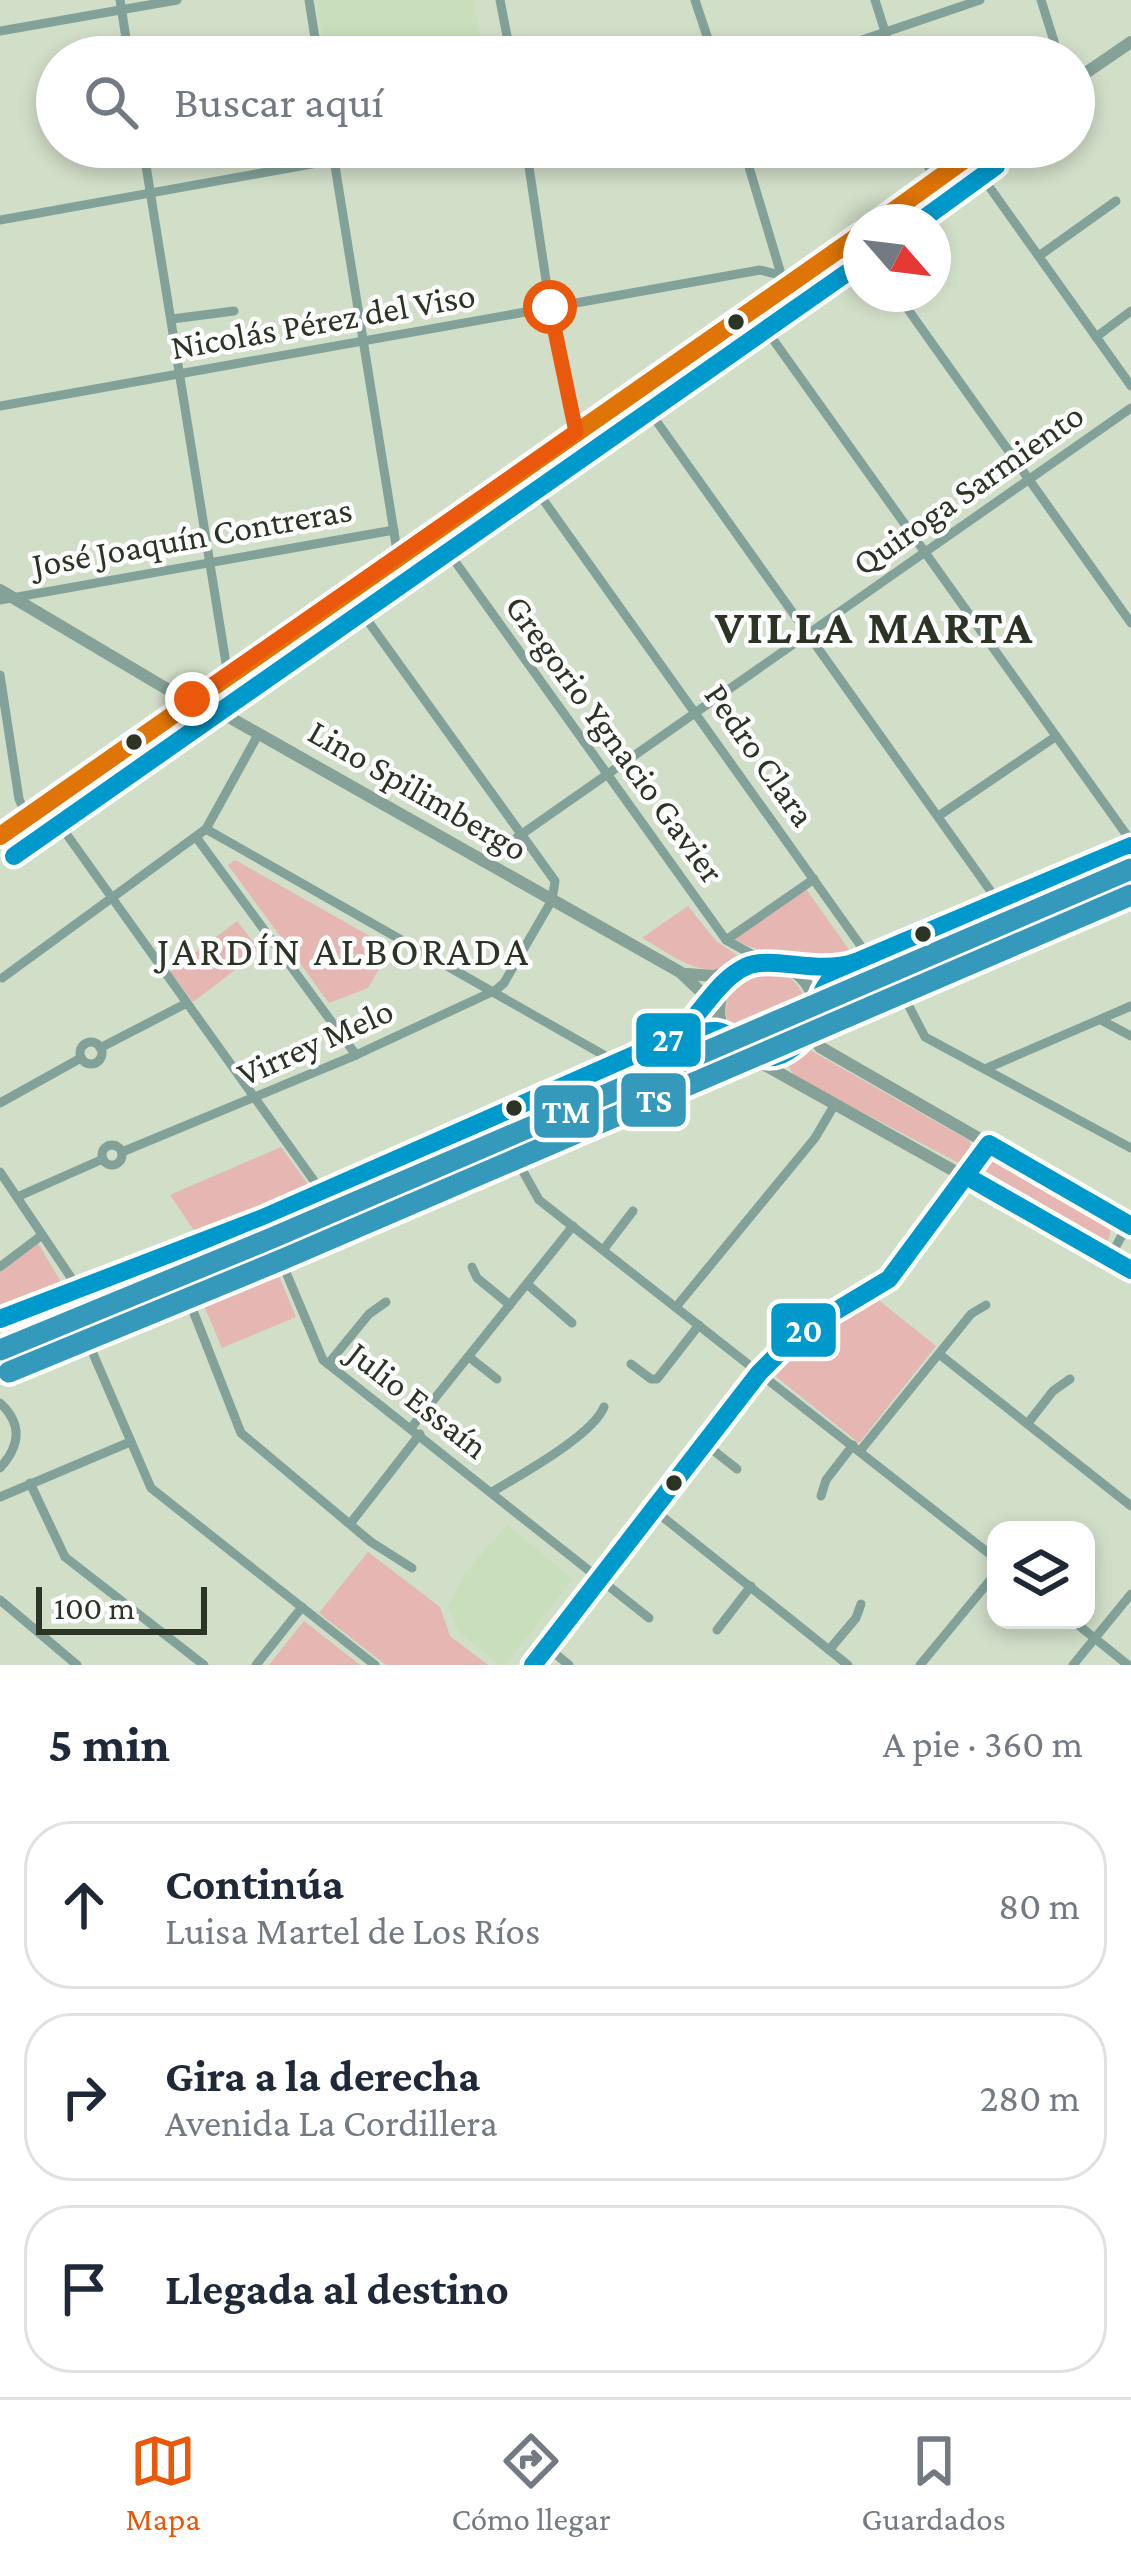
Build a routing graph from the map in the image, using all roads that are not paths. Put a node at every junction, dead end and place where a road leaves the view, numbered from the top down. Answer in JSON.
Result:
{"nodes":[{"id":1,"x":177,"y":0,"type":"edge"},
{"id":2,"x":309,"y":0,"type":"edge"},
{"id":3,"x":500,"y":0,"type":"edge"},
{"id":4,"x":695,"y":0,"type":"edge"},
{"id":5,"x":875,"y":0,"type":"edge"},
{"id":6,"x":980,"y":0,"type":"edge"},
{"id":7,"x":1041,"y":0,"type":"edge"},
{"id":8,"x":120,"y":5,"type":"edge"},
{"id":9,"x":884,"y":31,"type":"junction"},
{"id":10,"x":0,"y":32,"type":"edge"},
{"id":11,"x":125,"y":36,"type":"edge"},
{"id":12,"x":315,"y":36,"type":"edge"},
{"id":13,"x":507,"y":36,"type":"edge"},
{"id":14,"x":707,"y":36,"type":"edge"},
{"id":15,"x":870,"y":36,"type":"edge"},
{"id":16,"x":886,"y":36,"type":"edge"},
{"id":17,"x":1052,"y":36,"type":"edge"},
{"id":18,"x":1131,"y":42,"type":"edge"},
{"id":19,"x":1095,"y":67,"type":"edge"},
{"id":20,"x":147,"y":168,"type":"edge"},
{"id":21,"x":288,"y":168,"type":"edge"},
{"id":22,"x":335,"y":168,"type":"edge"},
{"id":23,"x":529,"y":168,"type":"edge"},
{"id":24,"x":749,"y":168,"type":"edge"},
{"id":25,"x":929,"y":168,"type":"edge"},
{"id":26,"x":954,"y":168,"type":"edge"},
{"id":27,"x":976,"y":168,"type":"edge"},
{"id":28,"x":934,"y":183,"type":"junction"},
{"id":29,"x":151,"y":192,"type":"junction"},
{"id":30,"x":1116,"y":201,"type":"dead end"},
{"id":31,"x":904,"y":204,"type":"edge"},
{"id":32,"x":0,"y":220,"type":"edge"},
{"id":33,"x":843,"y":248,"type":"edge"},
{"id":34,"x":1039,"y":256,"type":"junction"},
{"id":35,"x":781,"y":274,"type":"junction"},
{"id":36,"x":796,"y":279,"type":"junction"},
{"id":37,"x":780,"y":290,"type":"junction"},
{"id":38,"x":550,"y":307,"type":"junction"},
{"id":39,"x":752,"y":310,"type":"junction"},
{"id":40,"x":234,"y":311,"type":"dead end"},
{"id":41,"x":1131,"y":311,"type":"edge"},
{"id":42,"x":910,"y":312,"type":"edge"},
{"id":43,"x":172,"y":320,"type":"junction"},
{"id":44,"x":1096,"y":337,"type":"junction"},
{"id":45,"x":364,"y":340,"type":"junction"},
{"id":46,"x":180,"y":374,"type":"junction"},
{"id":47,"x":1131,"y":386,"type":"edge"},
{"id":48,"x":635,"y":391,"type":"junction"},
{"id":49,"x":0,"y":406,"type":"edge"},
{"id":50,"x":1131,"y":408,"type":"edge"},
{"id":51,"x":576,"y":432,"type":"junction"},
{"id":52,"x":522,"y":470,"type":"junction"},
{"id":53,"x":1029,"y":480,"type":"junction"},
{"id":54,"x":394,"y":530,"type":"junction"},
{"id":55,"x":434,"y":532,"type":"junction"},
{"id":56,"x":925,"y":553,"type":"junction"},
{"id":57,"x":398,"y":557,"type":"junction"},
{"id":58,"x":211,"y":563,"type":"junction"},
{"id":59,"x":347,"y":592,"type":"junction"},
{"id":60,"x":4,"y":596,"type":"edge"},
{"id":61,"x":1131,"y":623,"type":"edge"},
{"id":62,"x":809,"y":632,"type":"junction"},
{"id":63,"x":0,"y":675,"type":"edge"},
{"id":64,"x":228,"y":676,"type":"junction"},
{"id":65,"x":192,"y":699,"type":"junction"},
{"id":66,"x":698,"y":712,"type":"junction"},
{"id":67,"x":260,"y":734,"type":"junction"},
{"id":68,"x":1055,"y":736,"type":"junction"},
{"id":69,"x":607,"y":775,"type":"junction"},
{"id":70,"x":45,"y":804,"type":"junction"},
{"id":71,"x":940,"y":815,"type":"junction"},
{"id":72,"x":27,"y":817,"type":"junction"},
{"id":73,"x":206,"y":829,"type":"junction"},
{"id":74,"x":522,"y":834,"type":"junction"},
{"id":75,"x":0,"y":836,"type":"edge"},
{"id":76,"x":196,"y":837,"type":"junction"},
{"id":77,"x":1131,"y":843,"type":"edge"},
{"id":78,"x":482,"y":862,"type":"junction"},
{"id":79,"x":814,"y":879,"type":"junction"},
{"id":80,"x":1131,"y":897,"type":"edge"},
{"id":81,"x":111,"y":898,"type":"junction"},
{"id":82,"x":551,"y":900,"type":"junction"},
{"id":83,"x":997,"y":900,"type":"junction"},
{"id":84,"x":726,"y":940,"type":"junction"},
{"id":85,"x":868,"y":956,"type":"junction"},
{"id":86,"x":766,"y":962,"type":"junction"},
{"id":87,"x":847,"y":966,"type":"junction"},
{"id":88,"x":742,"y":969,"type":"junction"},
{"id":89,"x":791,"y":969,"type":"junction"},
{"id":90,"x":680,"y":972,"type":"junction"},
{"id":91,"x":1,"y":977,"type":"edge"},
{"id":92,"x":899,"y":987,"type":"junction"},
{"id":93,"x":724,"y":988,"type":"junction"},
{"id":94,"x":496,"y":990,"type":"junction"},
{"id":95,"x":1,"y":991,"type":"edge"},
{"id":96,"x":187,"y":1003,"type":"junction"},
{"id":97,"x":710,"y":1004,"type":"junction"},
{"id":98,"x":813,"y":1004,"type":"junction"},
{"id":99,"x":1131,"y":1006,"type":"edge"},
{"id":100,"x":720,"y":1019,"type":"junction"},
{"id":101,"x":1101,"y":1020,"type":"junction"},
{"id":102,"x":809,"y":1029,"type":"junction"},
{"id":103,"x":725,"y":1034,"type":"junction"},
{"id":104,"x":677,"y":1036,"type":"junction"},
{"id":105,"x":1131,"y":1036,"type":"edge"},
{"id":106,"x":750,"y":1054,"type":"junction"},
{"id":107,"x":356,"y":1055,"type":"junction"},
{"id":108,"x":616,"y":1062,"type":"junction"},
{"id":109,"x":985,"y":1069,"type":"junction"},
{"id":110,"x":652,"y":1097,"type":"junction"},
{"id":111,"x":255,"y":1099,"type":"junction"},
{"id":112,"x":0,"y":1103,"type":"edge"},
{"id":113,"x":835,"y":1104,"type":"junction"},
{"id":114,"x":676,"y":1121,"type":"dead end"},
{"id":115,"x":989,"y":1144,"type":"junction"},
{"id":116,"x":1131,"y":1148,"type":"edge"},
{"id":117,"x":515,"y":1157,"type":"junction"},
{"id":118,"x":0,"y":1172,"type":"edge"},
{"id":119,"x":968,"y":1177,"type":"junction"},
{"id":120,"x":322,"y":1192,"type":"junction"},
{"id":121,"x":17,"y":1197,"type":"junction"},
{"id":122,"x":633,"y":1211,"type":"dead end"},
{"id":123,"x":263,"y":1218,"type":"junction"},
{"id":124,"x":1130,"y":1223,"type":"edge"},
{"id":125,"x":573,"y":1226,"type":"junction"},
{"id":126,"x":42,"y":1235,"type":"junction"},
{"id":127,"x":604,"y":1249,"type":"junction"},
{"id":128,"x":1110,"y":1257,"type":"junction"},
{"id":129,"x":280,"y":1258,"type":"junction"},
{"id":130,"x":0,"y":1267,"type":"edge"},
{"id":131,"x":472,"y":1267,"type":"dead end"},
{"id":132,"x":1131,"y":1270,"type":"edge"},
{"id":133,"x":527,"y":1284,"type":"junction"},
{"id":134,"x":80,"y":1291,"type":"junction"},
{"id":135,"x":188,"y":1298,"type":"junction"},
{"id":136,"x":386,"y":1302,"type":"dead end"},
{"id":137,"x":510,"y":1304,"type":"junction"},
{"id":138,"x":986,"y":1305,"type":"dead end"},
{"id":139,"x":676,"y":1307,"type":"junction"},
{"id":140,"x":0,"y":1317,"type":"edge"},
{"id":141,"x":572,"y":1323,"type":"dead end"},
{"id":142,"x":699,"y":1325,"type":"junction"},
{"id":143,"x":85,"y":1335,"type":"junction"},
{"id":144,"x":939,"y":1354,"type":"junction"},
{"id":145,"x":469,"y":1357,"type":"junction"},
{"id":146,"x":328,"y":1364,"type":"junction"},
{"id":147,"x":631,"y":1364,"type":"dead end"},
{"id":148,"x":759,"y":1373,"type":"junction"},
{"id":149,"x":0,"y":1375,"type":"edge"},
{"id":150,"x":497,"y":1379,"type":"dead end"},
{"id":151,"x":1070,"y":1379,"type":"dead end"},
{"id":152,"x":0,"y":1402,"type":"edge"},
{"id":153,"x":604,"y":1407,"type":"dead end"},
{"id":154,"x":1028,"y":1423,"type":"junction"},
{"id":155,"x":416,"y":1431,"type":"junction"},
{"id":156,"x":130,"y":1442,"type":"junction"},
{"id":157,"x":704,"y":1443,"type":"junction"},
{"id":158,"x":856,"y":1448,"type":"junction"},
{"id":159,"x":0,"y":1468,"type":"edge"},
{"id":160,"x":737,"y":1468,"type":"dead end"},
{"id":161,"x":30,"y":1483,"type":"junction"},
{"id":162,"x":492,"y":1492,"type":"junction"},
{"id":163,"x":821,"y":1496,"type":"dead end"},
{"id":164,"x":0,"y":1497,"type":"edge"},
{"id":165,"x":1131,"y":1506,"type":"edge"},
{"id":166,"x":654,"y":1510,"type":"junction"},
{"id":167,"x":350,"y":1524,"type":"junction"},
{"id":168,"x":987,"y":1552,"type":"edge"},
{"id":169,"x":412,"y":1568,"type":"dead end"},
{"id":170,"x":601,"y":1579,"type":"junction"},
{"id":171,"x":987,"y":1584,"type":"edge"},
{"id":172,"x":751,"y":1586,"type":"junction"},
{"id":173,"x":1131,"y":1594,"type":"edge"},
{"id":174,"x":0,"y":1600,"type":"edge"},
{"id":175,"x":861,"y":1604,"type":"dead end"},
{"id":176,"x":302,"y":1607,"type":"junction"},
{"id":177,"x":649,"y":1618,"type":"dead end"},
{"id":178,"x":1083,"y":1629,"type":"edge"},
{"id":179,"x":717,"y":1630,"type":"dead end"},
{"id":180,"x":1095,"y":1639,"type":"junction"},
{"id":181,"x":547,"y":1647,"type":"junction"},
{"id":182,"x":830,"y":1650,"type":"junction"},
{"id":183,"x":77,"y":1665,"type":"edge"},
{"id":184,"x":204,"y":1665,"type":"edge"},
{"id":185,"x":256,"y":1665,"type":"edge"},
{"id":186,"x":375,"y":1665,"type":"edge"},
{"id":187,"x":533,"y":1665,"type":"edge"},
{"id":188,"x":569,"y":1665,"type":"edge"},
{"id":189,"x":848,"y":1665,"type":"edge"},
{"id":190,"x":920,"y":1665,"type":"edge"},
{"id":191,"x":1072,"y":1665,"type":"edge"},
{"id":192,"x":1128,"y":1665,"type":"edge"}],
"edges":[{"from":1,"to":8,"type":"street"},
{"from":2,"to":12,"type":"street"},
{"from":3,"to":13,"type":"street"},
{"from":4,"to":14,"type":"street"},
{"from":5,"to":9,"type":"street"},
{"from":6,"to":9,"type":"street"},
{"from":7,"to":17,"type":"street"},
{"from":8,"to":10,"type":"street"},
{"from":8,"to":11,"type":"street"},
{"from":9,"to":15,"type":"street"},
{"from":9,"to":16,"type":"street"},
{"from":18,"to":19,"type":"main road"},
{"from":20,"to":29,"type":"street"},
{"from":21,"to":29,"type":"street"},
{"from":22,"to":45,"type":"street"},
{"from":23,"to":38,"type":"street"},
{"from":24,"to":35,"type":"street"},
{"from":25,"to":28,"type":"street"},
{"from":26,"to":28,"type":"main road"},
{"from":27,"to":34,"type":"street"},
{"from":28,"to":31,"type":"main road"},
{"from":29,"to":32,"type":"street"},
{"from":29,"to":43,"type":"street"},
{"from":30,"to":34,"type":"street"},
{"from":33,"to":36,"type":"main road"},
{"from":34,"to":44,"type":"street"},
{"from":35,"to":36,"type":"street","name":"Nicolás Pérez del Viso"},
{"from":35,"to":37,"type":"street"},
{"from":35,"to":38,"type":"street","name":"Nicolás Pérez del Viso"},
{"from":36,"to":37,"type":"main road"},
{"from":37,"to":39,"type":"main road"},
{"from":38,"to":45,"type":"street","name":"Nicolás Pérez del Viso"},
{"from":38,"to":51,"type":"street"},
{"from":39,"to":48,"type":"main road"},
{"from":39,"to":56,"type":"street"},
{"from":40,"to":43,"type":"street"},
{"from":41,"to":44,"type":"street"},
{"from":42,"to":53,"type":"street"},
{"from":43,"to":46,"type":"street"},
{"from":44,"to":47,"type":"street"},
{"from":45,"to":46,"type":"street","name":"Nicolás Pérez del Viso"},
{"from":45,"to":54,"type":"street"},
{"from":46,"to":49,"type":"street","name":"Nicolás Pérez del Viso"},
{"from":46,"to":58,"type":"street"},
{"from":48,"to":51,"type":"main road"},
{"from":48,"to":62,"type":"street"},
{"from":50,"to":53,"type":"street","name":"Quiroga Sarmiento"},
{"from":51,"to":52,"type":"main road"},
{"from":52,"to":55,"type":"main road"},
{"from":52,"to":66,"type":"street","name":"Pedro Clara"},
{"from":53,"to":56,"type":"street","name":"Quiroga Sarmiento"},
{"from":53,"to":61,"type":"street"},
{"from":54,"to":57,"type":"street"},
{"from":54,"to":58,"type":"street","name":"José Joaquín Contreras"},
{"from":55,"to":57,"type":"main road"},
{"from":55,"to":69,"type":"street","name":"Gregorio Ygnacio Gavier"},
{"from":56,"to":62,"type":"street","name":"Quiroga Sarmiento"},
{"from":56,"to":68,"type":"street"},
{"from":57,"to":59,"type":"main road"},
{"from":58,"to":60,"type":"street","name":"José Joaquín Contreras"},
{"from":58,"to":64,"type":"street"},
{"from":59,"to":64,"type":"main road"},
{"from":59,"to":74,"type":"street"},
{"from":60,"to":65,"type":"main road","name":"Lino Spilimbergo"},
{"from":62,"to":66,"type":"street","name":"Quiroga Sarmiento"},
{"from":62,"to":71,"type":"street"},
{"from":63,"to":72,"type":"street"},
{"from":64,"to":65,"type":"main road"},
{"from":65,"to":67,"type":"main road","name":"Lino Spilimbergo"},
{"from":65,"to":70,"type":"main road"},
{"from":66,"to":69,"type":"street","name":"Quiroga Sarmiento"},
{"from":66,"to":79,"type":"street","name":"Pedro Clara"},
{"from":67,"to":73,"type":"street"},
{"from":67,"to":78,"type":"main road","name":"Lino Spilimbergo"},
{"from":68,"to":71,"type":"street"},
{"from":68,"to":77,"type":"street"},
{"from":69,"to":74,"type":"street","name":"Quiroga Sarmiento"},
{"from":69,"to":84,"type":"street","name":"Gregorio Ygnacio Gavier"},
{"from":70,"to":72,"type":"main road"},
{"from":70,"to":81,"type":"street"},
{"from":71,"to":83,"type":"street"},
{"from":72,"to":75,"type":"main road"},
{"from":73,"to":76,"type":"street"},
{"from":73,"to":94,"type":"street"},
{"from":74,"to":78,"type":"street","name":"Quiroga Sarmiento"},
{"from":74,"to":82,"type":"street"},
{"from":76,"to":81,"type":"street"},
{"from":76,"to":107,"type":"street"},
{"from":77,"to":83,"type":"main road"},
{"from":78,"to":82,"type":"main road","name":"Lino Spilimbergo"},
{"from":79,"to":84,"type":"street"},
{"from":79,"to":85,"type":"street","name":"Pedro Clara"},
{"from":80,"to":92,"type":"street"},
{"from":81,"to":91,"type":"street"},
{"from":81,"to":96,"type":"street"},
{"from":82,"to":90,"type":"main road","name":"Lino Spilimbergo"},
{"from":82,"to":94,"type":"street"},
{"from":83,"to":85,"type":"main road"},
{"from":84,"to":86,"type":"street","name":"Gregorio Ygnacio Gavier"},
{"from":85,"to":87,"type":"main road"},
{"from":86,"to":88,"type":"main road"},
{"from":86,"to":89,"type":"main road"},
{"from":87,"to":89,"type":"main road"},
{"from":87,"to":98,"type":"main road"},
{"from":88,"to":90,"type":"main road"},
{"from":88,"to":93,"type":"main road"},
{"from":89,"to":98,"type":"main road"},
{"from":90,"to":97,"type":"main road","name":"Lino Spilimbergo"},
{"from":91,"to":95,"type":"street"},
{"from":92,"to":102,"type":"street"},
{"from":92,"to":109,"type":"street"},
{"from":93,"to":97,"type":"main road"},
{"from":93,"to":100,"type":"main road","name":"Lino Spilimbergo"},
{"from":94,"to":107,"type":"street","name":"Virrey Melo"},
{"from":94,"to":108,"type":"street"},
{"from":96,"to":111,"type":"street"},
{"from":96,"to":112,"type":"street"},
{"from":97,"to":100,"type":"main road","name":"Lino Spilimbergo"},
{"from":97,"to":104,"type":"main road"},
{"from":98,"to":102,"type":"main road"},
{"from":99,"to":101,"type":"street"},
{"from":100,"to":103,"type":"main road","name":"Lino Spilimbergo"},
{"from":101,"to":105,"type":"street"},
{"from":101,"to":109,"type":"street"},
{"from":102,"to":106,"type":"main road"},
{"from":102,"to":115,"type":"main road"},
{"from":103,"to":104,"type":"main road"},
{"from":103,"to":106,"type":"main road","name":"Lino Spilimbergo"},
{"from":104,"to":108,"type":"main road"},
{"from":106,"to":110,"type":"main road"},
{"from":106,"to":113,"type":"main road","name":"Lino Spilimbergo"},
{"from":107,"to":111,"type":"street","name":"Virrey Melo"},
{"from":108,"to":120,"type":"main road"},
{"from":109,"to":116,"type":"street"},
{"from":110,"to":114,"type":"street"},
{"from":110,"to":117,"type":"main road"},
{"from":111,"to":120,"type":"street"},
{"from":111,"to":121,"type":"street","name":"Virrey Melo"},
{"from":113,"to":119,"type":"main road","name":"Lino Spilimbergo"},
{"from":113,"to":139,"type":"street"},
{"from":115,"to":119,"type":"main road"},
{"from":115,"to":124,"type":"main road"},
{"from":117,"to":125,"type":"street"},
{"from":117,"to":129,"type":"main road"},
{"from":118,"to":121,"type":"street"},
{"from":119,"to":128,"type":"main road","name":"Lino Spilimbergo"},
{"from":119,"to":148,"type":"main road"},
{"from":120,"to":123,"type":"main road"},
{"from":121,"to":126,"type":"street"},
{"from":122,"to":127,"type":"street"},
{"from":123,"to":129,"type":"street","name":"Julio Essaín"},
{"from":123,"to":134,"type":"main road"},
{"from":124,"to":128,"type":"street"},
{"from":125,"to":127,"type":"street"},
{"from":125,"to":133,"type":"street"},
{"from":126,"to":130,"type":"street"},
{"from":126,"to":134,"type":"street"},
{"from":127,"to":139,"type":"street"},
{"from":128,"to":132,"type":"main road","name":"Lino Spilimbergo"},
{"from":129,"to":135,"type":"main road"},
{"from":129,"to":146,"type":"street","name":"Julio Essaín"},
{"from":131,"to":137,"type":"street"},
{"from":133,"to":137,"type":"street"},
{"from":133,"to":141,"type":"street"},
{"from":134,"to":140,"type":"main road"},
{"from":135,"to":143,"type":"main road"},
{"from":135,"to":167,"type":"street"},
{"from":136,"to":146,"type":"street"},
{"from":137,"to":145,"type":"street"},
{"from":138,"to":144,"type":"street"},
{"from":139,"to":142,"type":"street"},
{"from":142,"to":147,"type":"street"},
{"from":142,"to":148,"type":"street"},
{"from":143,"to":149,"type":"main road"},
{"from":143,"to":156,"type":"street"},
{"from":144,"to":154,"type":"street"},
{"from":144,"to":158,"type":"street"},
{"from":145,"to":150,"type":"street"},
{"from":145,"to":155,"type":"street"},
{"from":146,"to":155,"type":"street","name":"Julio Essaín"},
{"from":148,"to":157,"type":"main road"},
{"from":148,"to":158,"type":"street"},
{"from":151,"to":154,"type":"street"},
{"from":152,"to":159,"type":"street"},
{"from":153,"to":162,"type":"street"},
{"from":154,"to":165,"type":"street"},
{"from":155,"to":162,"type":"street","name":"Julio Essaín"},
{"from":155,"to":167,"type":"street"},
{"from":156,"to":161,"type":"street"},
{"from":156,"to":176,"type":"street"},
{"from":157,"to":160,"type":"street"},
{"from":157,"to":166,"type":"main road"},
{"from":158,"to":163,"type":"street"},
{"from":158,"to":168,"type":"street"},
{"from":161,"to":164,"type":"street"},
{"from":161,"to":184,"type":"street"},
{"from":162,"to":170,"type":"street","name":"Julio Essaín"},
{"from":166,"to":170,"type":"main road"},
{"from":166,"to":172,"type":"street"},
{"from":167,"to":169,"type":"street"},
{"from":170,"to":177,"type":"street","name":"Julio Essaín"},
{"from":170,"to":181,"type":"main road"},
{"from":171,"to":190,"type":"street"},
{"from":172,"to":179,"type":"street"},
{"from":172,"to":182,"type":"street"},
{"from":173,"to":180,"type":"street"},
{"from":174,"to":183,"type":"street"},
{"from":175,"to":182,"type":"street"},
{"from":176,"to":185,"type":"street"},
{"from":176,"to":186,"type":"street"},
{"from":178,"to":180,"type":"street"},
{"from":180,"to":191,"type":"street"},
{"from":180,"to":192,"type":"street"},
{"from":181,"to":187,"type":"main road"},
{"from":181,"to":188,"type":"street"},
{"from":182,"to":189,"type":"street"}]}
